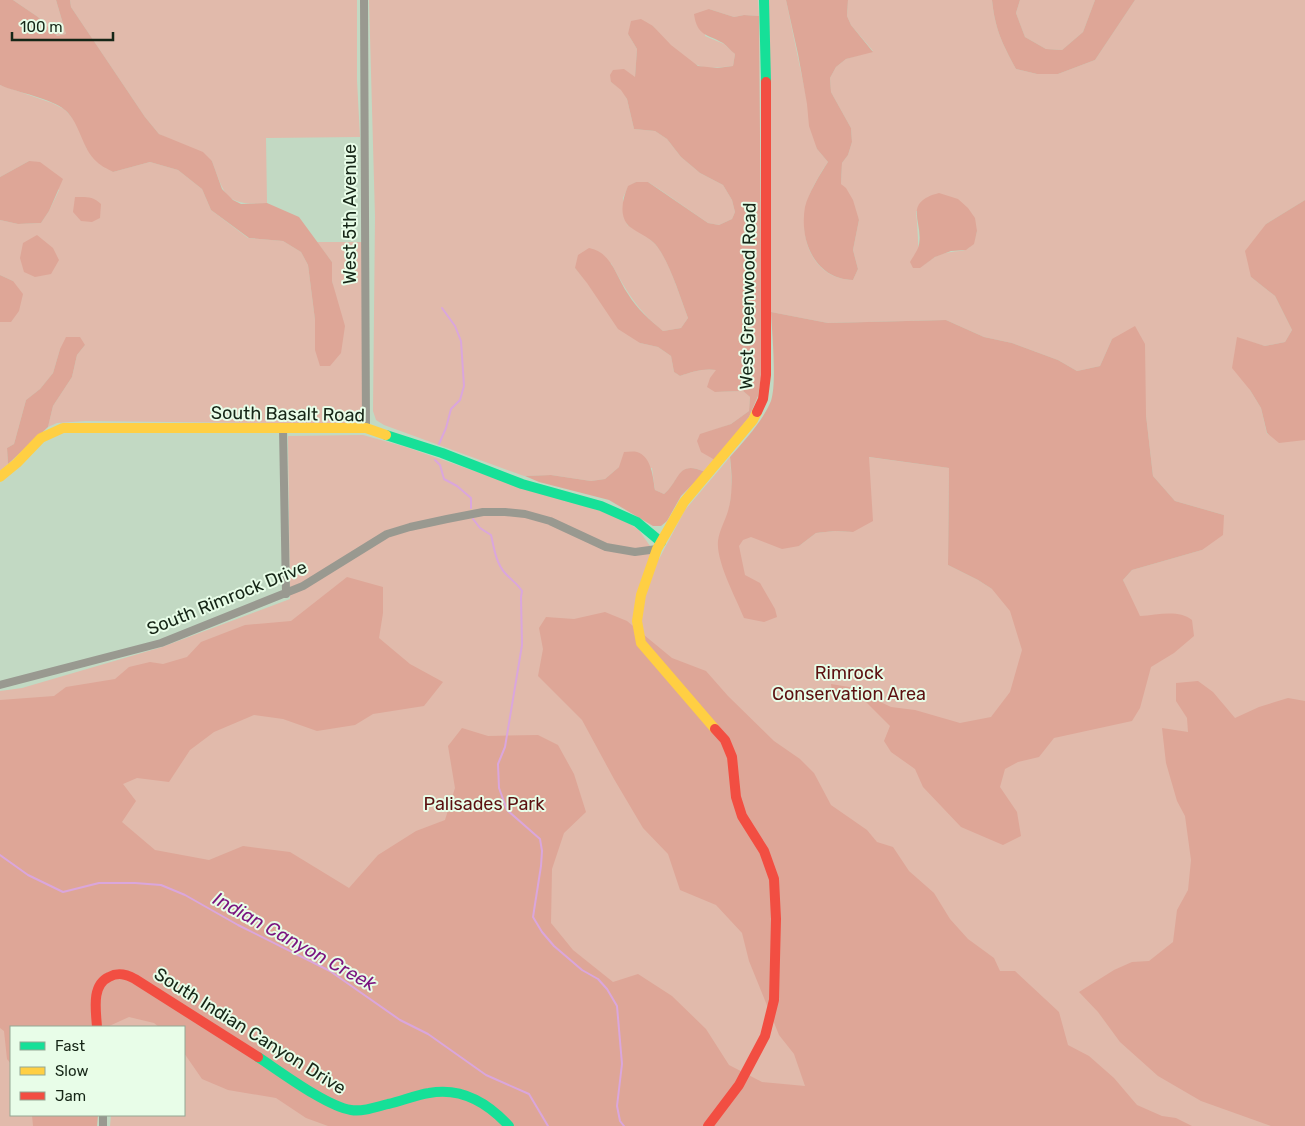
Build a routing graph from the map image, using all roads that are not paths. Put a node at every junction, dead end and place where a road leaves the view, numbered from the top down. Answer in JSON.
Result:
{"nodes":[{"id":1,"x":364,"y":0,"type":"edge"},
{"id":2,"x":764,"y":0,"type":"edge"},
{"id":3,"x":366,"y":428,"type":"junction"},
{"id":4,"x":283,"y":429,"type":"junction"},
{"id":5,"x":0,"y":477,"type":"edge"},
{"id":6,"x":659,"y":546,"type":"junction"},
{"id":7,"x":286,"y":594,"type":"junction"},
{"id":8,"x":0,"y":685,"type":"edge"},
{"id":9,"x":97,"y":1026,"type":"edge"},
{"id":10,"x":509,"y":1126,"type":"edge"},
{"id":11,"x":708,"y":1126,"type":"edge"}],
"edges":[{"from":1,"to":3,"type":"street","name":"West 5th Avenue"},
{"from":2,"to":6,"type":"street","name":"West Greenwood Road"},
{"from":3,"to":4,"type":"street","name":"South Basalt Road"},
{"from":3,"to":6,"type":"street","name":"South Basalt Road"},
{"from":4,"to":5,"type":"street","name":"South Basalt Road"},
{"from":4,"to":7,"type":"street"},
{"from":6,"to":7,"type":"street","name":"South Rimrock Drive"},
{"from":6,"to":11,"type":"street","name":"West Greenwood Road"},
{"from":7,"to":8,"type":"street","name":"South Rimrock Drive"},
{"from":9,"to":10,"type":"street","name":"South Indian Canyon Drive"}]}
